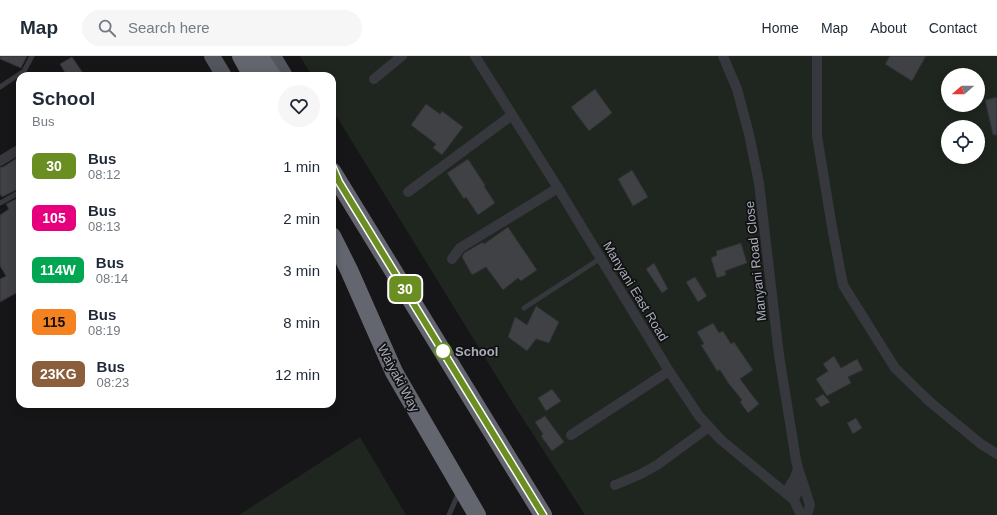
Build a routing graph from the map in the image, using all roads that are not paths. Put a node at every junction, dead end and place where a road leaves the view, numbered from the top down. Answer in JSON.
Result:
{"nodes":[{"id":1,"x":32,"y":56,"type":"edge"},
{"id":2,"x":212,"y":56,"type":"edge"},
{"id":3,"x":241,"y":56,"type":"edge"},
{"id":4,"x":259,"y":56,"type":"edge"},
{"id":5,"x":273,"y":56,"type":"edge"},
{"id":6,"x":402,"y":56,"type":"edge"},
{"id":7,"x":475,"y":56,"type":"edge"},
{"id":8,"x":723,"y":56,"type":"edge"},
{"id":9,"x":817,"y":56,"type":"edge"},
{"id":10,"x":22,"y":72,"type":"edge"},
{"id":11,"x":222,"y":72,"type":"edge"},
{"id":12,"x":250,"y":72,"type":"edge"},
{"id":13,"x":269,"y":72,"type":"edge"},
{"id":14,"x":283,"y":72,"type":"edge"},
{"id":15,"x":16,"y":76,"type":"edge"},
{"id":16,"x":374,"y":79,"type":"dead end"},
{"id":17,"x":0,"y":87,"type":"edge"},
{"id":18,"x":512,"y":115,"type":"junction"},
{"id":19,"x":16,"y":151,"type":"edge"},
{"id":20,"x":0,"y":161,"type":"edge"},
{"id":21,"x":336,"y":176,"type":"edge"},
{"id":22,"x":558,"y":188,"type":"junction"},
{"id":23,"x":408,"y":192,"type":"dead end"},
{"id":24,"x":16,"y":194,"type":"edge"},
{"id":25,"x":0,"y":203,"type":"edge"},
{"id":26,"x":336,"y":244,"type":"edge"},
{"id":27,"x":601,"y":258,"type":"junction"},
{"id":28,"x":452,"y":259,"type":"dead end"},
{"id":29,"x":524,"y":308,"type":"dead end"},
{"id":30,"x":669,"y":371,"type":"junction"},
{"id":31,"x":709,"y":427,"type":"junction"},
{"id":32,"x":571,"y":435,"type":"dead end"},
{"id":33,"x":997,"y":454,"type":"edge"},
{"id":34,"x":798,"y":468,"type":"junction"},
{"id":35,"x":802,"y":480,"type":"junction"},
{"id":36,"x":615,"y":485,"type":"dead end"},
{"id":37,"x":461,"y":488,"type":"junction"},
{"id":38,"x":786,"y":493,"type":"junction"},
{"id":39,"x":794,"y":500,"type":"junction"},
{"id":40,"x":449,"y":515,"type":"edge"},
{"id":41,"x":477,"y":515,"type":"edge"},
{"id":42,"x":544,"y":515,"type":"edge"},
{"id":43,"x":802,"y":515,"type":"edge"},
{"id":44,"x":807,"y":515,"type":"edge"}],
"edges":[{"from":1,"to":10,"type":"lane"},
{"from":2,"to":11,"type":"main road"},
{"from":3,"to":12,"type":"highway"},
{"from":4,"to":13,"type":"highway"},
{"from":5,"to":14,"type":"main road"},
{"from":6,"to":16,"type":"street"},
{"from":7,"to":18,"type":"street","name":"Manyani East Road"},
{"from":8,"to":34,"type":"street","name":"Manyani Road Close"},
{"from":9,"to":33,"type":"street"},
{"from":15,"to":17,"type":"lane"},
{"from":18,"to":22,"type":"street","name":"Manyani East Road"},
{"from":18,"to":23,"type":"street"},
{"from":19,"to":20,"type":"street"},
{"from":21,"to":42,"type":"highway"},
{"from":22,"to":27,"type":"street","name":"Manyani East Road"},
{"from":22,"to":28,"type":"street"},
{"from":24,"to":25,"type":"lane"},
{"from":26,"to":37,"type":"highway","name":"Waiyaki Way"},
{"from":27,"to":29,"type":"lane"},
{"from":27,"to":30,"type":"street","name":"Manyani East Road"},
{"from":30,"to":31,"type":"street","name":"Manyani East Road"},
{"from":30,"to":32,"type":"street"},
{"from":31,"to":36,"type":"street"},
{"from":31,"to":38,"type":"street","name":"Manyani East Road"},
{"from":34,"to":35,"type":"street","name":"Manyani Road Close"},
{"from":34,"to":38,"type":"street"},
{"from":35,"to":39,"type":"street"},
{"from":35,"to":44,"type":"street","name":"Manyani Road Close"},
{"from":37,"to":40,"type":"lane"},
{"from":37,"to":41,"type":"highway","name":"Waiyaki Way"},
{"from":38,"to":39,"type":"street","name":"Manyani East Road"},
{"from":39,"to":43,"type":"street","name":"Manyani East Road"}]}
